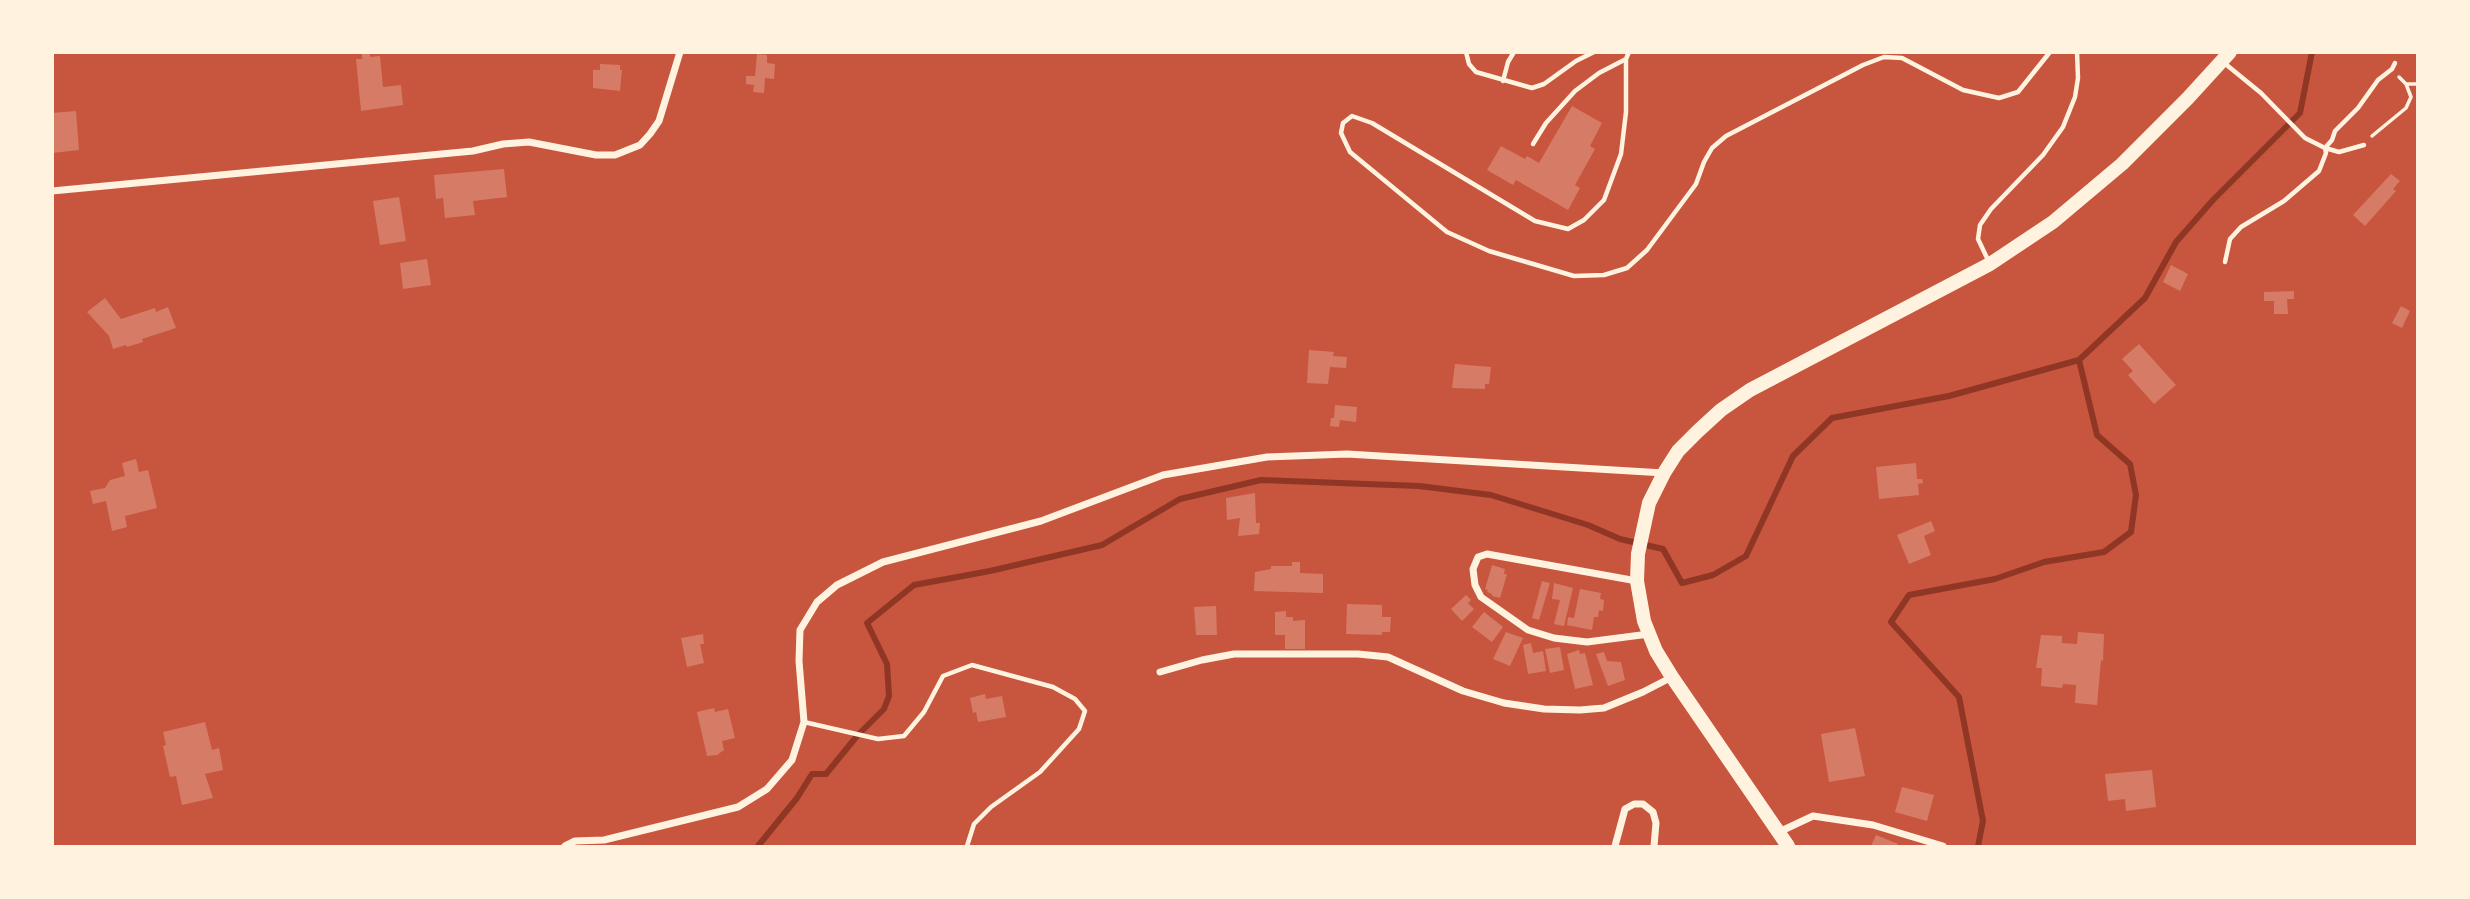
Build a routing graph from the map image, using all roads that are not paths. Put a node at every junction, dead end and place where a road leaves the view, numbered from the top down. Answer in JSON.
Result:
{"nodes":[{"id":1,"x":680,"y":52,"type":"edge"},
{"id":2,"x":1466,"y":52,"type":"edge"},
{"id":3,"x":1514,"y":52,"type":"edge"},
{"id":4,"x":1594,"y":52,"type":"edge"},
{"id":5,"x":1629,"y":52,"type":"edge"},
{"id":6,"x":2050,"y":52,"type":"edge"},
{"id":7,"x":2077,"y":52,"type":"edge"},
{"id":8,"x":2226,"y":57,"type":"edge"},
{"id":9,"x":1626,"y":59,"type":"junction"},
{"id":10,"x":2395,"y":63,"type":"dead end"},
{"id":11,"x":1503,"y":81,"type":"junction"},
{"id":12,"x":1533,"y":144,"type":"dead end"},
{"id":13,"x":2364,"y":145,"type":"road end"},
{"id":14,"x":2325,"y":148,"type":"junction"},
{"id":15,"x":52,"y":191,"type":"edge"},
{"id":16,"x":2225,"y":262,"type":"dead end"},
{"id":17,"x":1990,"y":264,"type":"junction"},
{"id":18,"x":1664,"y":473,"type":"junction"},
{"id":19,"x":1637,"y":574,"type":"junction"},
{"id":20,"x":1648,"y":634,"type":"junction"},
{"id":21,"x":1160,"y":672,"type":"dead end"},
{"id":22,"x":1672,"y":677,"type":"junction"},
{"id":23,"x":804,"y":722,"type":"junction"},
{"id":24,"x":1779,"y":832,"type":"junction"},
{"id":25,"x":565,"y":846,"type":"edge"},
{"id":26,"x":967,"y":846,"type":"edge"},
{"id":27,"x":1615,"y":846,"type":"edge"},
{"id":28,"x":1654,"y":846,"type":"edge"},
{"id":29,"x":1788,"y":846,"type":"edge"},
{"id":30,"x":1943,"y":846,"type":"edge"}],
"edges":[{"from":1,"to":15,"type":"street"},
{"from":2,"to":11,"type":"lane"},
{"from":3,"to":11,"type":"lane"},
{"from":4,"to":11,"type":"lane"},
{"from":5,"to":9,"type":"lane"},
{"from":6,"to":9,"type":"lane"},
{"from":7,"to":17,"type":"lane"},
{"from":8,"to":14,"type":"lane"},
{"from":8,"to":17,"type":"main road"},
{"from":9,"to":12,"type":"lane"},
{"from":10,"to":14,"type":"lane"},
{"from":13,"to":14,"type":"lane"},
{"from":14,"to":16,"type":"lane"},
{"from":17,"to":18,"type":"main road"},
{"from":18,"to":19,"type":"main road"},
{"from":18,"to":23,"type":"street"},
{"from":19,"to":20,"type":"main road"},
{"from":19,"to":20,"type":"street"},
{"from":20,"to":22,"type":"main road"},
{"from":21,"to":22,"type":"street"},
{"from":22,"to":24,"type":"main road"},
{"from":23,"to":25,"type":"street"},
{"from":23,"to":26,"type":"lane"},
{"from":24,"to":29,"type":"main road"},
{"from":24,"to":30,"type":"street"},
{"from":27,"to":28,"type":"street"}]}
